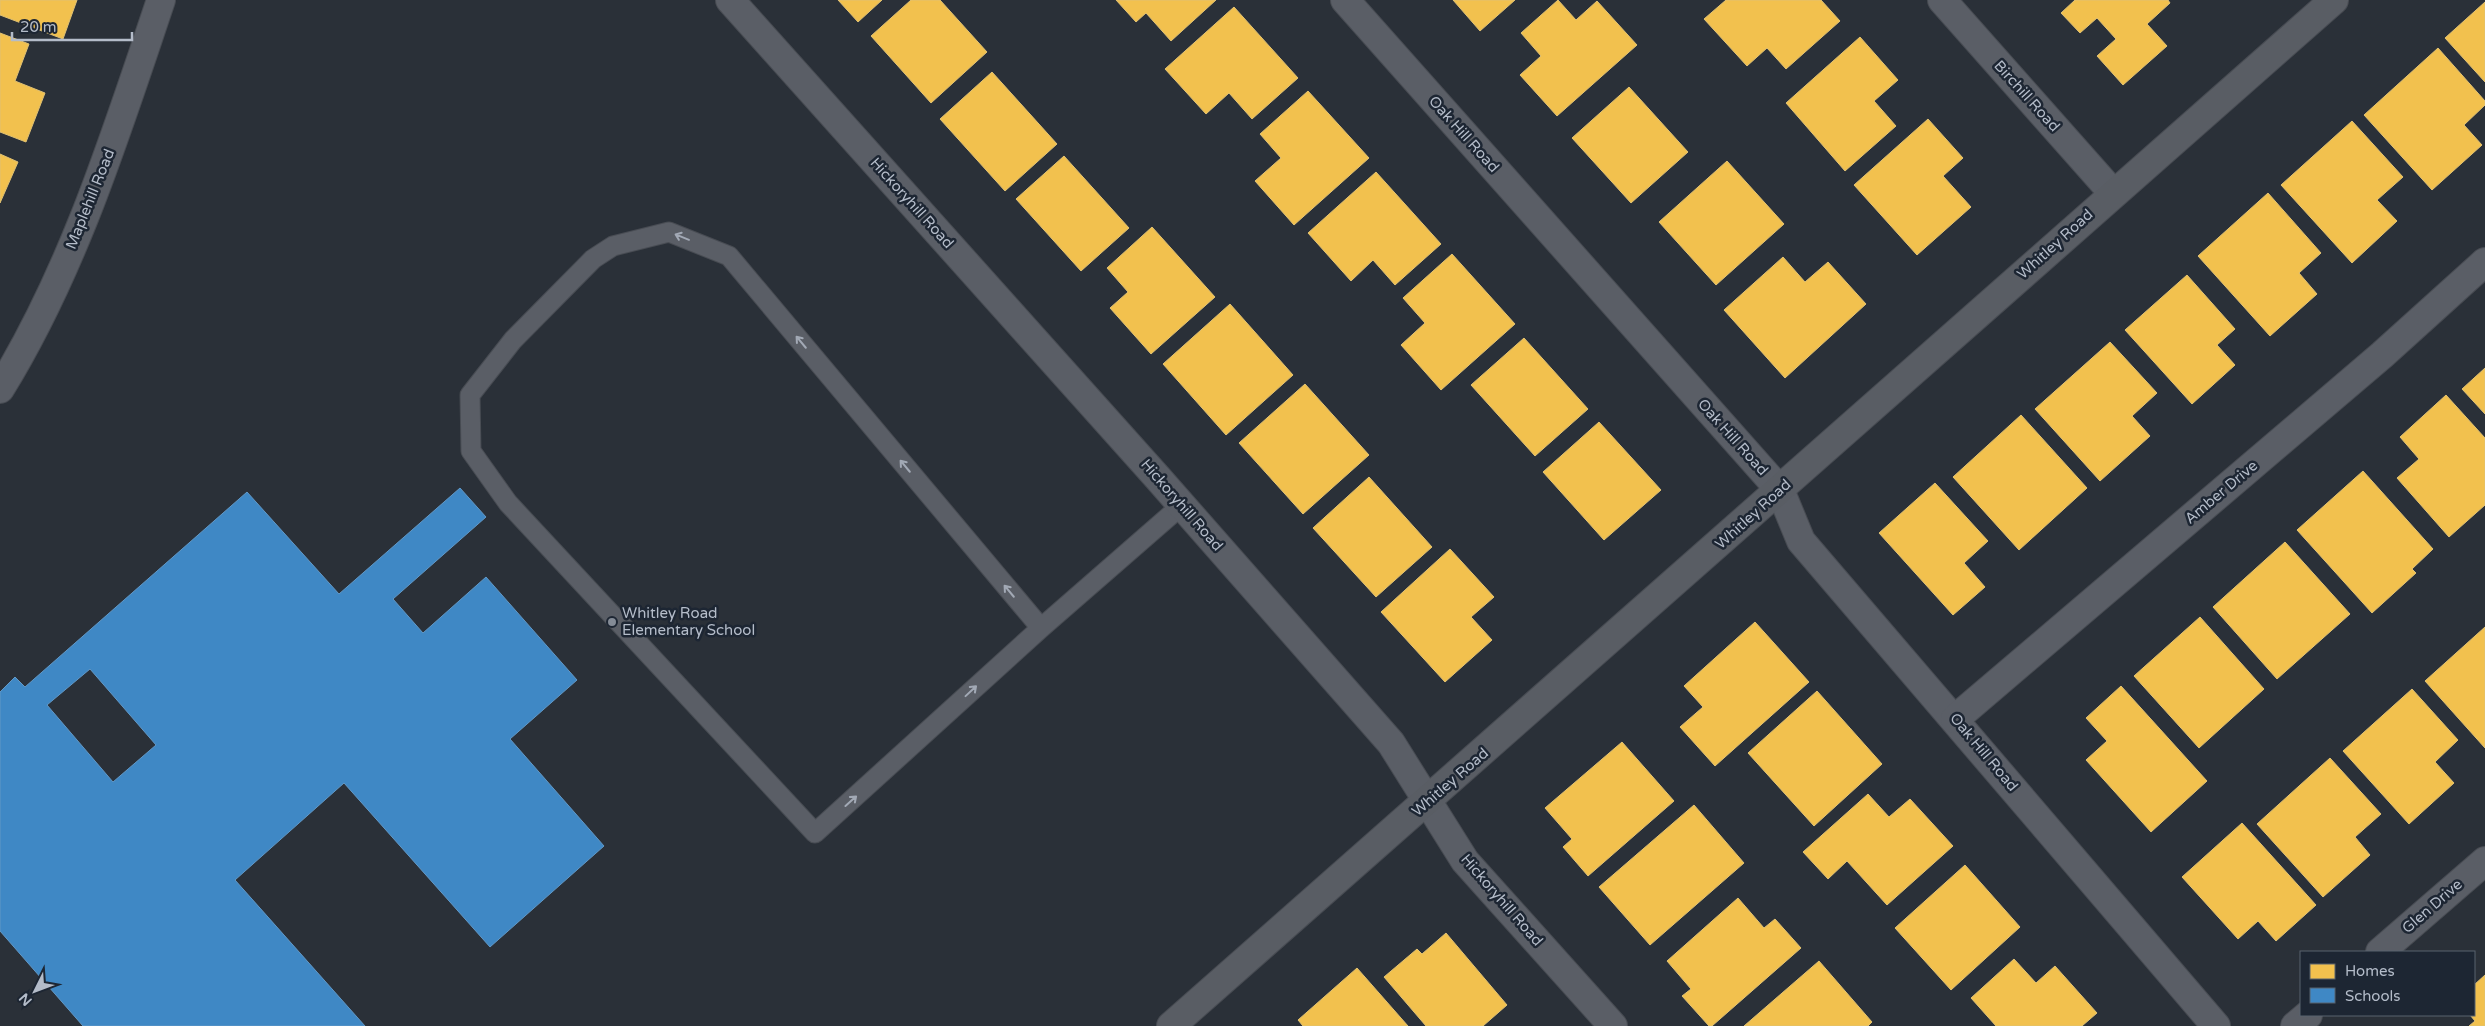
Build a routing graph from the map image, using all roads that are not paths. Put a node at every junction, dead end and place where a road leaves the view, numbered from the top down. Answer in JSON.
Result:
{"nodes":[{"id":1,"x":161,"y":0,"type":"edge"},
{"id":2,"x":730,"y":0,"type":"edge"},
{"id":3,"x":1345,"y":0,"type":"edge"},
{"id":4,"x":1942,"y":0,"type":"edge"},
{"id":5,"x":2334,"y":0,"type":"edge"},
{"id":6,"x":2113,"y":193,"type":"junction"},
{"id":7,"x":2485,"y":262,"type":"edge"},
{"id":8,"x":0,"y":389,"type":"edge"},
{"id":9,"x":1780,"y":490,"type":"junction"},
{"id":10,"x":1182,"y":506,"type":"junction"},
{"id":11,"x":1040,"y":628,"type":"junction"},
{"id":12,"x":1955,"y":719,"type":"junction"},
{"id":13,"x":1427,"y":802,"type":"junction"},
{"id":14,"x":2485,"y":861,"type":"edge"},
{"id":15,"x":2381,"y":951,"type":"edge"},
{"id":16,"x":2307,"y":1016,"type":"edge"},
{"id":17,"x":1610,"y":1025,"type":"edge"},
{"id":18,"x":1171,"y":1026,"type":"edge"},
{"id":19,"x":2216,"y":1026,"type":"edge"},
{"id":20,"x":2295,"y":1026,"type":"edge"}],
"edges":[{"from":1,"to":8,"type":"street","name":"Maplehill Road"},
{"from":2,"to":10,"type":"street","name":"Hickoryhill Road"},
{"from":3,"to":9,"type":"street","name":"Oak Hill Road"},
{"from":4,"to":6,"type":"street","name":"Birchill Road"},
{"from":5,"to":6,"type":"street","name":"Whitley Road"},
{"from":6,"to":9,"type":"street","name":"Whitley Road"},
{"from":7,"to":12,"type":"street","name":"Amber Drive"},
{"from":9,"to":12,"type":"street","name":"Oak Hill Road"},
{"from":9,"to":13,"type":"street","name":"Whitley Road"},
{"from":10,"to":11,"type":"lane"},
{"from":10,"to":13,"type":"street","name":"Hickoryhill Road"},
{"from":11,"to":11,"type":"lane","one_way":true},
{"from":12,"to":19,"type":"street","name":"Oak Hill Road"},
{"from":13,"to":17,"type":"street","name":"Hickoryhill Road"},
{"from":13,"to":18,"type":"street","name":"Whitley Road"},
{"from":14,"to":15,"type":"street","name":"Glen Drive"},
{"from":16,"to":20,"type":"street"}]}
